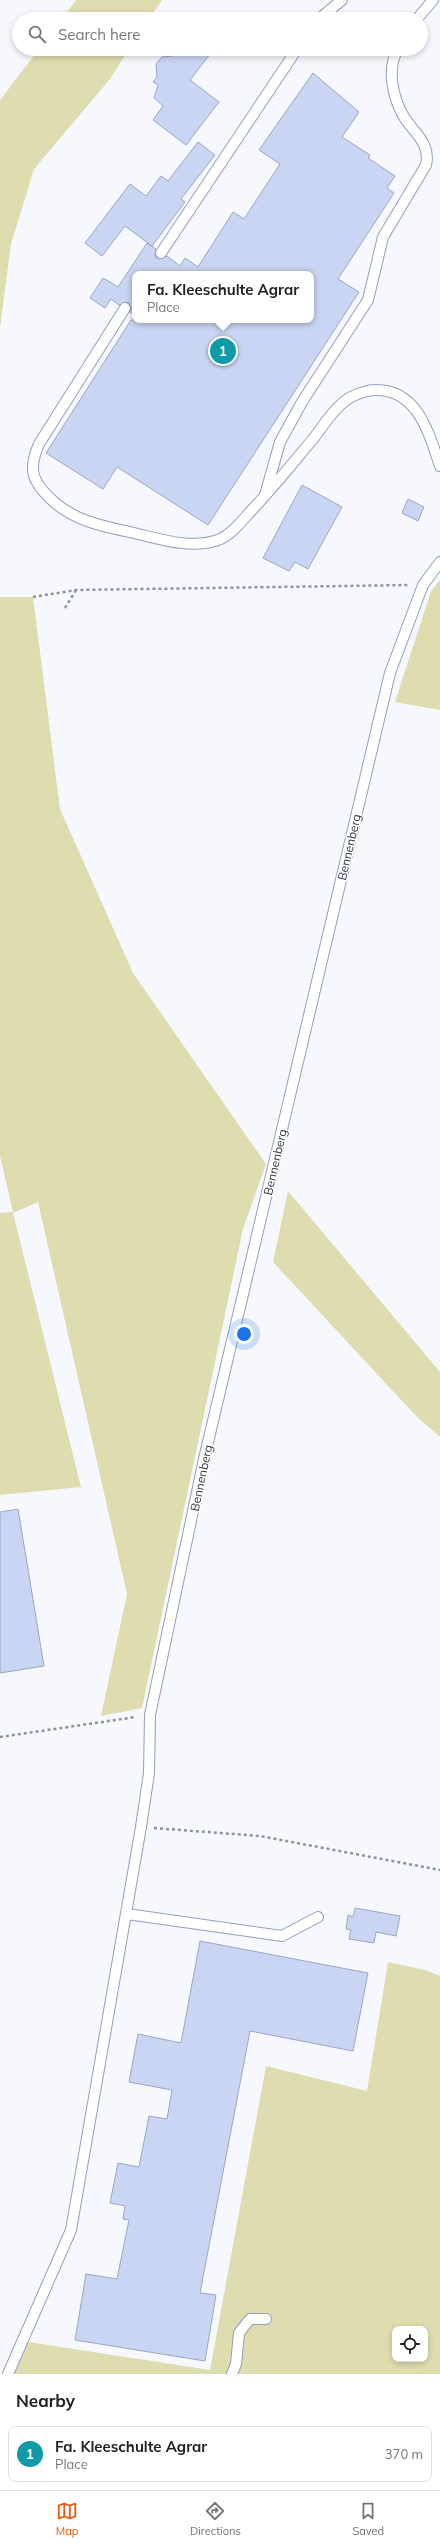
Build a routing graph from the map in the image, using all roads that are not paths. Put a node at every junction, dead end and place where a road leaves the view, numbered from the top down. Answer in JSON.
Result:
{"nodes":[{"id":1,"x":342,"y":0,"type":"edge"},
{"id":2,"x":433,"y":0,"type":"edge"},
{"id":3,"x":327,"y":12,"type":"edge"},
{"id":4,"x":423,"y":12,"type":"edge"},
{"id":5,"x":292,"y":56,"type":"edge"},
{"id":6,"x":396,"y":56,"type":"edge"},
{"id":7,"x":162,"y":253,"type":"dead end"},
{"id":8,"x":125,"y":308,"type":"dead end"},
{"id":9,"x":440,"y":466,"type":"edge"},
{"id":10,"x":264,"y":497,"type":"junction"},
{"id":11,"x":440,"y":562,"type":"edge"},
{"id":12,"x":127,"y":1914,"type":"junction"},
{"id":13,"x":318,"y":1917,"type":"dead end"},
{"id":14,"x":266,"y":2319,"type":"dead end"},
{"id":15,"x":8,"y":2374,"type":"edge"},
{"id":16,"x":232,"y":2374,"type":"edge"}],
"edges":[{"from":1,"to":3,"type":"lane"},
{"from":2,"to":4,"type":"lane"},
{"from":5,"to":7,"type":"lane"},
{"from":6,"to":10,"type":"lane"},
{"from":8,"to":10,"type":"lane"},
{"from":9,"to":10,"type":"lane"},
{"from":11,"to":12,"type":"lane","name":"Bennenberg"},
{"from":12,"to":13,"type":"lane"},
{"from":12,"to":15,"type":"lane","name":"Bennenberg"},
{"from":14,"to":16,"type":"lane"}]}
